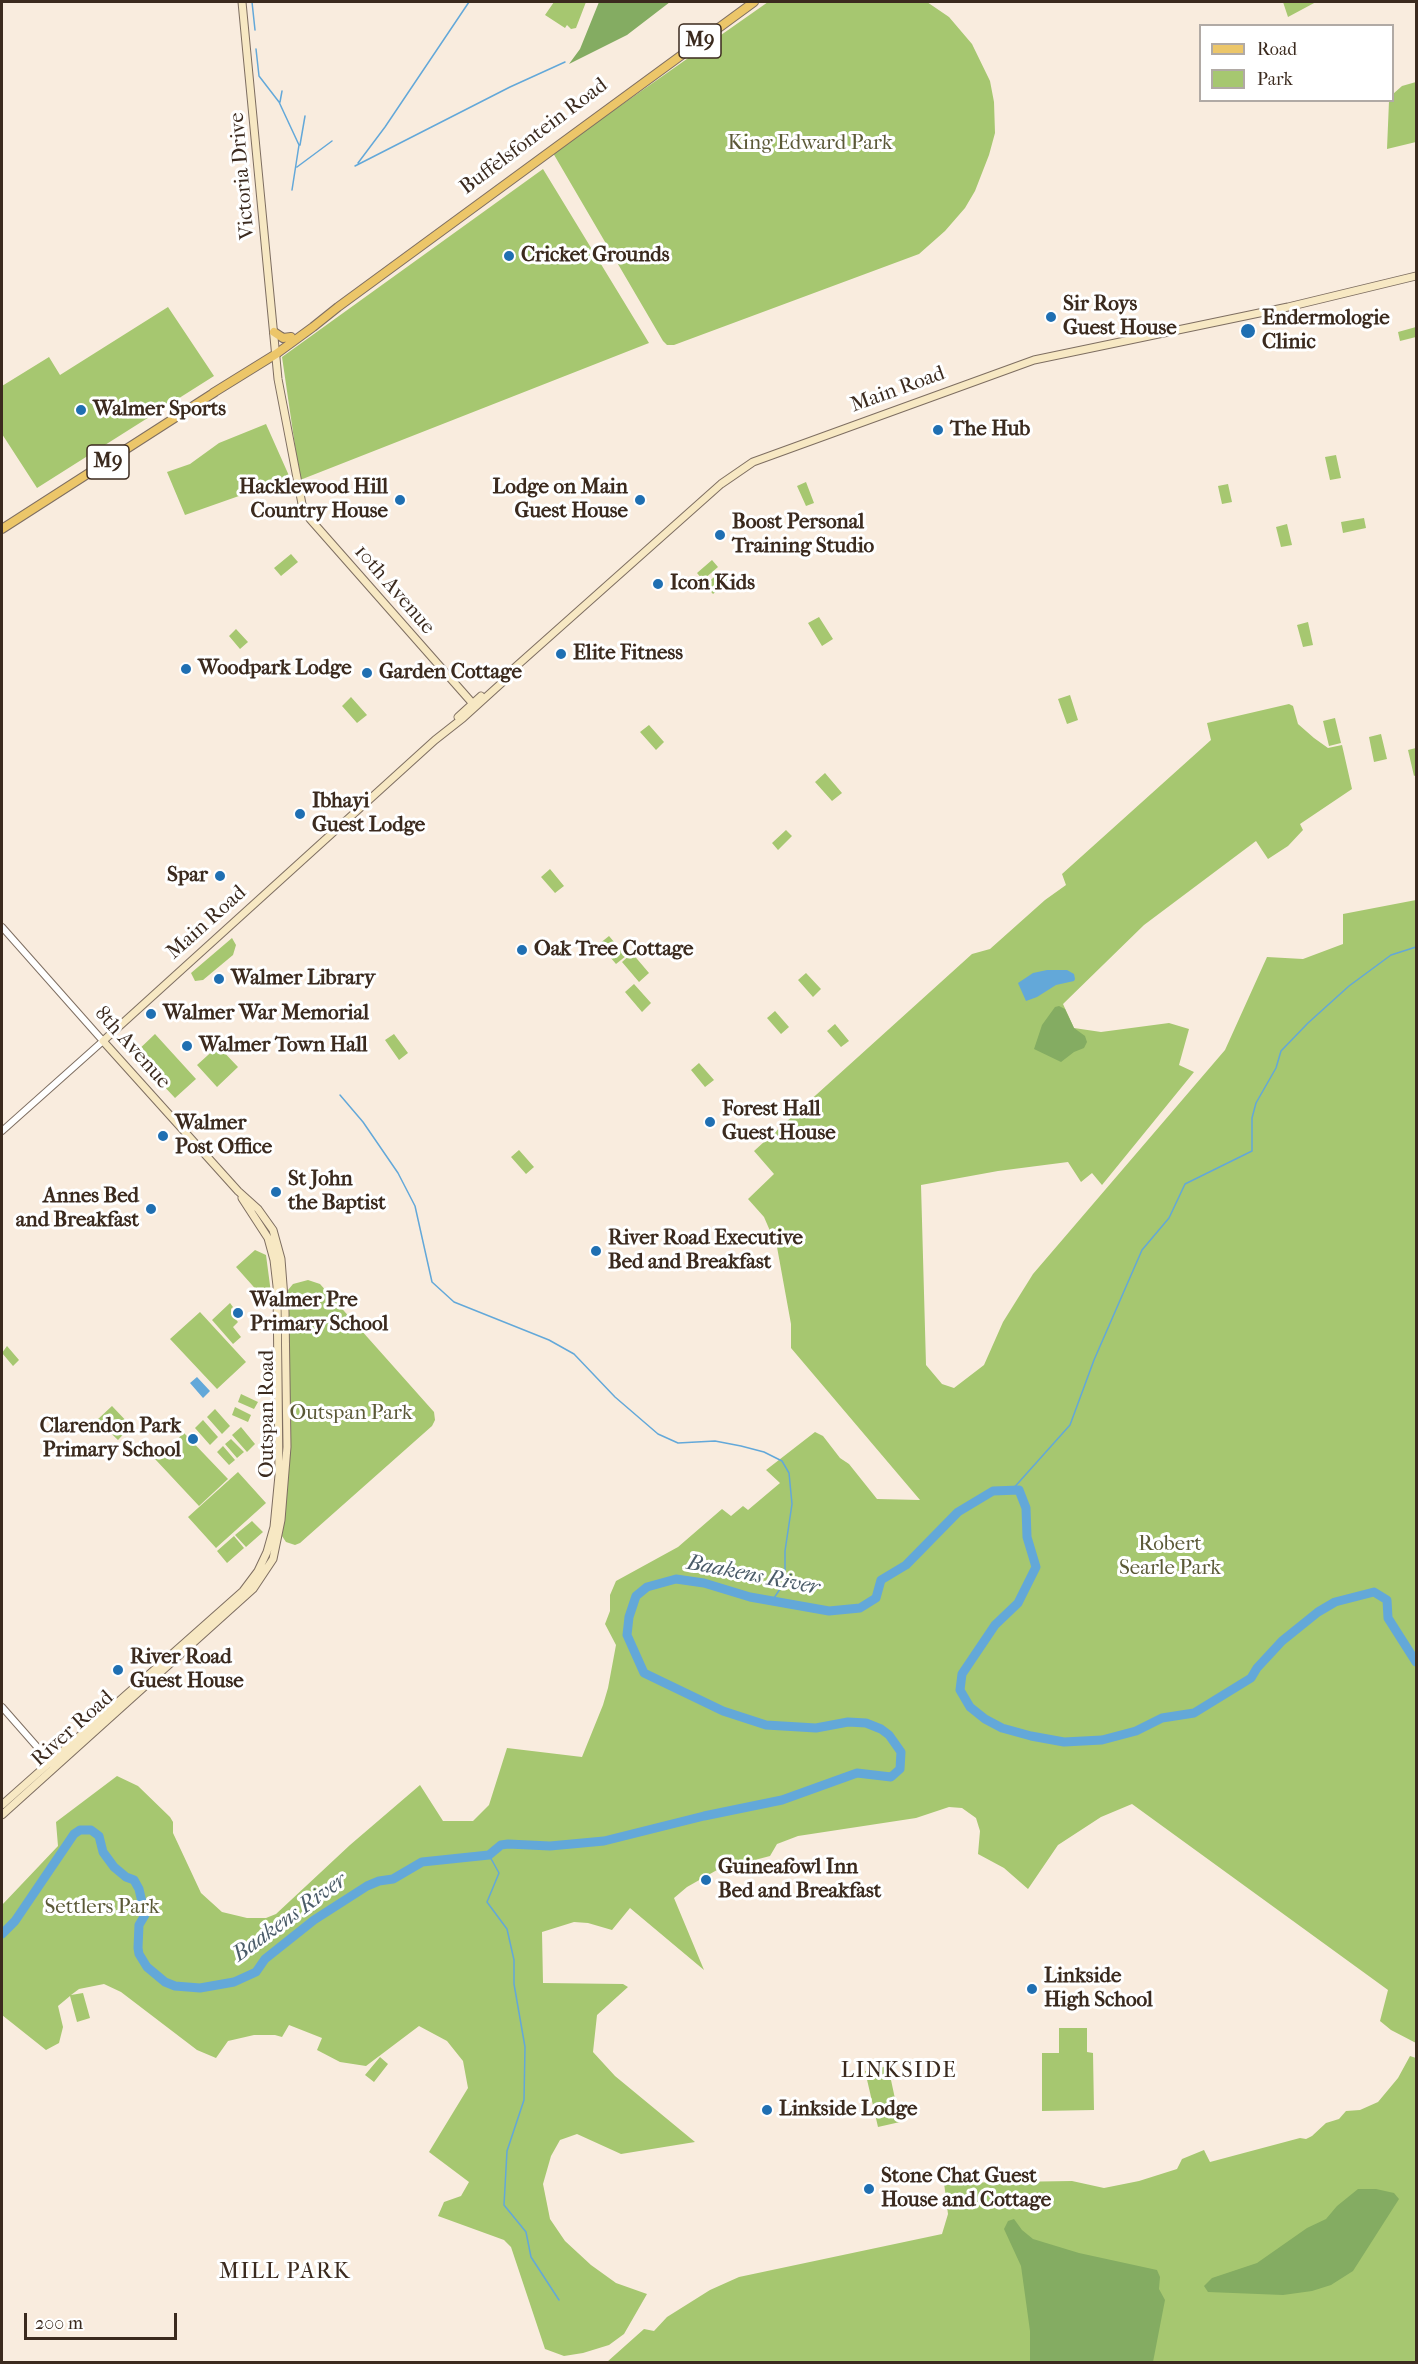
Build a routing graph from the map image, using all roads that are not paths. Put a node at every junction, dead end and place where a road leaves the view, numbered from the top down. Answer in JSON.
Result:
{"nodes":[{"id":1,"x":242,"y":2,"type":"edge"},
{"id":2,"x":754,"y":2,"type":"edge"},
{"id":3,"x":1416,"y":276,"type":"edge"},
{"id":4,"x":1416,"y":281,"type":"edge"},
{"id":5,"x":1366,"y":289,"type":"junction"},
{"id":6,"x":338,"y":307,"type":"junction"},
{"id":7,"x":274,"y":332,"type":"junction"},
{"id":8,"x":291,"y":337,"type":"junction"},
{"id":9,"x":276,"y":351,"type":"junction"},
{"id":10,"x":2,"y":526,"type":"edge"},
{"id":11,"x":474,"y":705,"type":"junction"},
{"id":12,"x":2,"y":927,"type":"edge"},
{"id":13,"x":103,"y":1041,"type":"junction"},
{"id":14,"x":2,"y":1131,"type":"edge"},
{"id":15,"x":238,"y":1191,"type":"junction"},
{"id":16,"x":270,"y":1225,"type":"joint"},
{"id":17,"x":263,"y":1231,"type":"joint"},
{"id":18,"x":244,"y":1594,"type":"junction"},
{"id":19,"x":2,"y":1707,"type":"edge"},
{"id":20,"x":52,"y":1765,"type":"junction"},
{"id":21,"x":21,"y":1792,"type":"junction"},
{"id":22,"x":2,"y":1805,"type":"edge"},
{"id":23,"x":2,"y":1815,"type":"edge"}],
"edges":[{"from":1,"to":7,"type":"main road","name":"Victoria Drive"},
{"from":2,"to":6,"type":"main road","name":"Buffelsfontein Road","number":"M9"},
{"from":3,"to":5,"type":"main road","name":"Main Road"},
{"from":4,"to":5,"type":"main road","name":"Main Road"},
{"from":5,"to":11,"type":"main road","name":"Main Road"},
{"from":6,"to":8,"type":"main road","name":"Buffelsfontein Road","number":"M9"},
{"from":6,"to":9,"type":"main road","name":"Buffelsfontein Road","number":"M9"},
{"from":7,"to":8,"type":"main road"},
{"from":7,"to":9,"type":"main road","name":"Victoria Drive"},
{"from":8,"to":9,"type":"main road","name":"Buffelsfontein Road","number":"M9"},
{"from":9,"to":10,"type":"main road","number":"M9"},
{"from":9,"to":11,"type":"main road","name":"10th Avenue"},
{"from":11,"to":13,"type":"main road","name":"Main Road"},
{"from":12,"to":13,"type":"street","name":"8th Avenue"},
{"from":13,"to":14,"type":"street","name":"Main Road"},
{"from":13,"to":15,"type":"main road","name":"8th Avenue"},
{"from":15,"to":16,"type":"main road","name":"8th Avenue"},
{"from":15,"to":17,"type":"main road","name":"8th Avenue"},
{"from":16,"to":18,"type":"main road","name":"Outspan Road"},
{"from":17,"to":18,"type":"main road","name":"Outspan Road"},
{"from":18,"to":20,"type":"main road","name":"River Road"},
{"from":19,"to":20,"type":"street"},
{"from":20,"to":21,"type":"main road","name":"River Road"},
{"from":21,"to":22,"type":"main road","name":"River Road"},
{"from":21,"to":23,"type":"main road","name":"River Road"}]}
